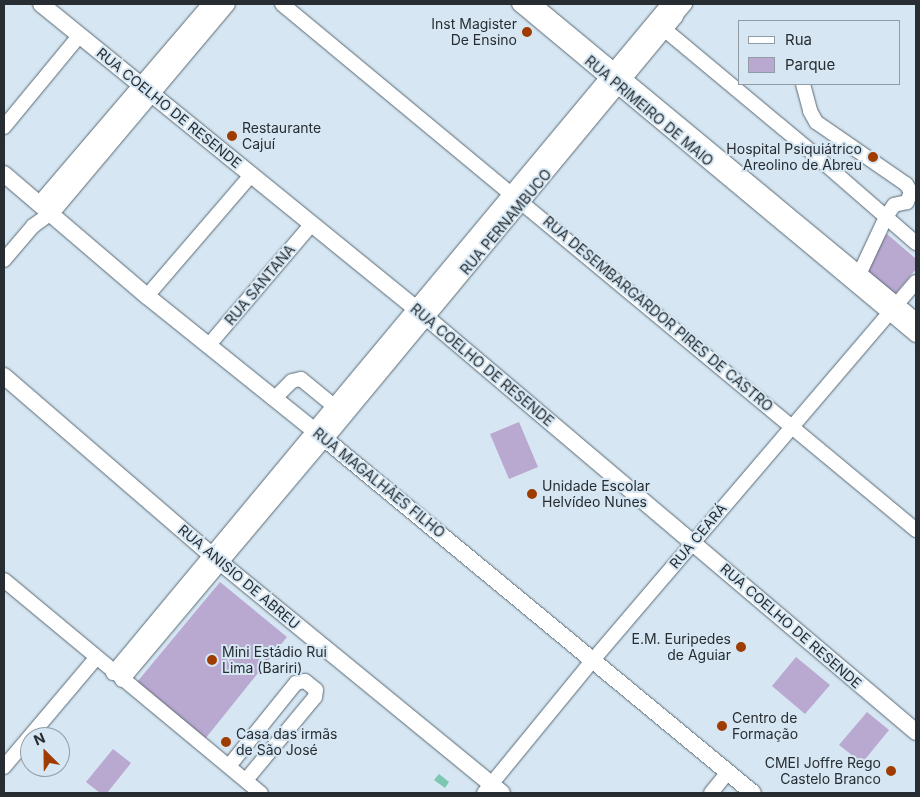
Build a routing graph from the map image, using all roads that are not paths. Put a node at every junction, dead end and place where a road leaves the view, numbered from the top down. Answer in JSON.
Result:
{"nodes":[{"id":1,"x":42,"y":4,"type":"edge"},
{"id":2,"x":211,"y":4,"type":"edge"},
{"id":3,"x":227,"y":4,"type":"edge"},
{"id":4,"x":282,"y":4,"type":"edge"},
{"id":5,"x":518,"y":4,"type":"edge"},
{"id":6,"x":534,"y":4,"type":"edge"},
{"id":7,"x":669,"y":11,"type":"edge"},
{"id":8,"x":79,"y":36,"type":"junction"},
{"id":9,"x":617,"y":78,"type":"junction"},
{"id":10,"x":738,"y":80,"type":"edge"},
{"id":11,"x":744,"y":85,"type":"edge"},
{"id":12,"x":803,"y":85,"type":"edge"},
{"id":13,"x":147,"y":90,"type":"junction"},
{"id":14,"x":4,"y":126,"type":"edge"},
{"id":15,"x":4,"y":174,"type":"edge"},
{"id":16,"x":252,"y":175,"type":"junction"},
{"id":17,"x":518,"y":198,"type":"junction"},
{"id":18,"x":46,"y":209,"type":"junction"},
{"id":19,"x":886,"y":217,"type":"junction"},
{"id":20,"x":312,"y":224,"type":"junction"},
{"id":21,"x":916,"y":243,"type":"edge"},
{"id":22,"x":4,"y":260,"type":"edge"},
{"id":23,"x":857,"y":278,"type":"junction"},
{"id":24,"x":916,"y":282,"type":"edge"},
{"id":25,"x":148,"y":296,"type":"junction"},
{"id":26,"x":893,"y":308,"type":"junction"},
{"id":27,"x":421,"y":313,"type":"junction"},
{"id":28,"x":916,"y":320,"type":"edge"},
{"id":29,"x":916,"y":335,"type":"edge"},
{"id":30,"x":208,"y":346,"type":"junction"},
{"id":31,"x":6,"y":382,"type":"edge"},
{"id":32,"x":274,"y":399,"type":"junction"},
{"id":33,"x":334,"y":406,"type":"junction"},
{"id":34,"x":792,"y":425,"type":"junction"},
{"id":35,"x":320,"y":435,"type":"junction"},
{"id":36,"x":916,"y":530,"type":"edge"},
{"id":37,"x":694,"y":542,"type":"junction"},
{"id":38,"x":216,"y":559,"type":"junction"},
{"id":39,"x":4,"y":580,"type":"edge"},
{"id":40,"x":96,"y":658,"type":"junction"},
{"id":41,"x":593,"y":660,"type":"junction"},
{"id":42,"x":118,"y":676,"type":"junction"},
{"id":43,"x":916,"y":732,"type":"edge"},
{"id":44,"x":229,"y":766,"type":"junction"},
{"id":45,"x":4,"y":767,"type":"edge"},
{"id":46,"x":728,"y":772,"type":"junction"},
{"id":47,"x":246,"y":780,"type":"junction"},
{"id":48,"x":492,"y":790,"type":"edge"},
{"id":49,"x":261,"y":793,"type":"edge"},
{"id":50,"x":710,"y":793,"type":"edge"},
{"id":51,"x":753,"y":793,"type":"edge"}],
"edges":[{"from":1,"to":8,"type":"main road","name":"RUA COELHO DE RESENDE"},
{"from":2,"to":13,"type":"main road"},
{"from":3,"to":13,"type":"main road"},
{"from":4,"to":17,"type":"street","name":"RUA DESEMBARGARDOR PIRES DE CASTRO"},
{"from":5,"to":9,"type":"street","name":"RUA PRIMEIRO DE MAIO"},
{"from":6,"to":9,"type":"street","name":"RUA PRIMEIRO DE MAIO"},
{"from":7,"to":9,"type":"main road","name":"RUA PERNAMBUCO"},
{"from":7,"to":10,"type":"street"},
{"from":8,"to":13,"type":"main road","name":"RUA COELHO DE RESENDE"},
{"from":8,"to":14,"type":"street"},
{"from":9,"to":17,"type":"main road","name":"RUA PERNAMBUCO"},
{"from":9,"to":23,"type":"street","name":"RUA PRIMEIRO DE MAIO"},
{"from":11,"to":19,"type":"street"},
{"from":12,"to":19,"type":"street"},
{"from":13,"to":16,"type":"main road","name":"RUA COELHO DE RESENDE"},
{"from":13,"to":18,"type":"main road"},
{"from":15,"to":18,"type":"main road","name":"RUA MAGALHÃES FILHO"},
{"from":16,"to":20,"type":"main road","name":"RUA COELHO DE RESENDE"},
{"from":16,"to":25,"type":"street"},
{"from":17,"to":27,"type":"main road","name":"RUA PERNAMBUCO"},
{"from":17,"to":34,"type":"street","name":"RUA DESEMBARGARDOR PIRES DE CASTRO"},
{"from":18,"to":22,"type":"street"},
{"from":18,"to":25,"type":"main road","name":"RUA MAGALHÃES FILHO"},
{"from":19,"to":21,"type":"street"},
{"from":19,"to":23,"type":"street"},
{"from":20,"to":27,"type":"main road","name":"RUA COELHO DE RESENDE"},
{"from":20,"to":30,"type":"street","name":"RUA SANTANA"},
{"from":23,"to":26,"type":"street","name":"RUA PRIMEIRO DE MAIO"},
{"from":24,"to":26,"type":"street","name":"RUA CEARÁ"},
{"from":25,"to":30,"type":"main road","name":"RUA MAGALHÃES FILHO"},
{"from":26,"to":28,"type":"street","name":"RUA PRIMEIRO DE MAIO"},
{"from":26,"to":29,"type":"street","name":"RUA PRIMEIRO DE MAIO"},
{"from":26,"to":34,"type":"street","name":"RUA CEARÁ"},
{"from":27,"to":33,"type":"main road","name":"RUA PERNAMBUCO"},
{"from":27,"to":35,"type":"main road","name":"RUA PERNAMBUCO"},
{"from":27,"to":37,"type":"main road","name":"RUA COELHO DE RESENDE"},
{"from":30,"to":32,"type":"main road","name":"RUA MAGALHÃES FILHO"},
{"from":31,"to":38,"type":"main road","name":"RUA ANISIO DE ABREU"},
{"from":32,"to":33,"type":"street"},
{"from":32,"to":35,"type":"main road","name":"RUA MAGALHÃES FILHO"},
{"from":33,"to":35,"type":"main road","name":"RUA PERNAMBUCO"},
{"from":34,"to":36,"type":"street","name":"RUA DESEMBARGARDOR PIRES DE CASTRO"},
{"from":34,"to":37,"type":"street","name":"RUA CEARÁ"},
{"from":35,"to":38,"type":"street"},
{"from":35,"to":41,"type":"main road","name":"RUA MAGALHÃES FILHO"},
{"from":37,"to":41,"type":"street","name":"RUA CEARÁ"},
{"from":37,"to":43,"type":"main road","name":"RUA COELHO DE RESENDE"},
{"from":38,"to":42,"type":"street"},
{"from":38,"to":48,"type":"main road","name":"RUA ANISIO DE ABREU"},
{"from":39,"to":40,"type":"street"},
{"from":40,"to":42,"type":"street"},
{"from":40,"to":45,"type":"street"},
{"from":41,"to":46,"type":"main road","name":"RUA MAGALHÃES FILHO"},
{"from":41,"to":48,"type":"street","name":"RUA CEARÁ"},
{"from":42,"to":44,"type":"street"},
{"from":44,"to":47,"type":"street"},
{"from":44,"to":47,"type":"street"},
{"from":46,"to":50,"type":"street"},
{"from":46,"to":51,"type":"main road","name":"RUA MAGALHÃES FILHO"},
{"from":47,"to":49,"type":"street"}]}
